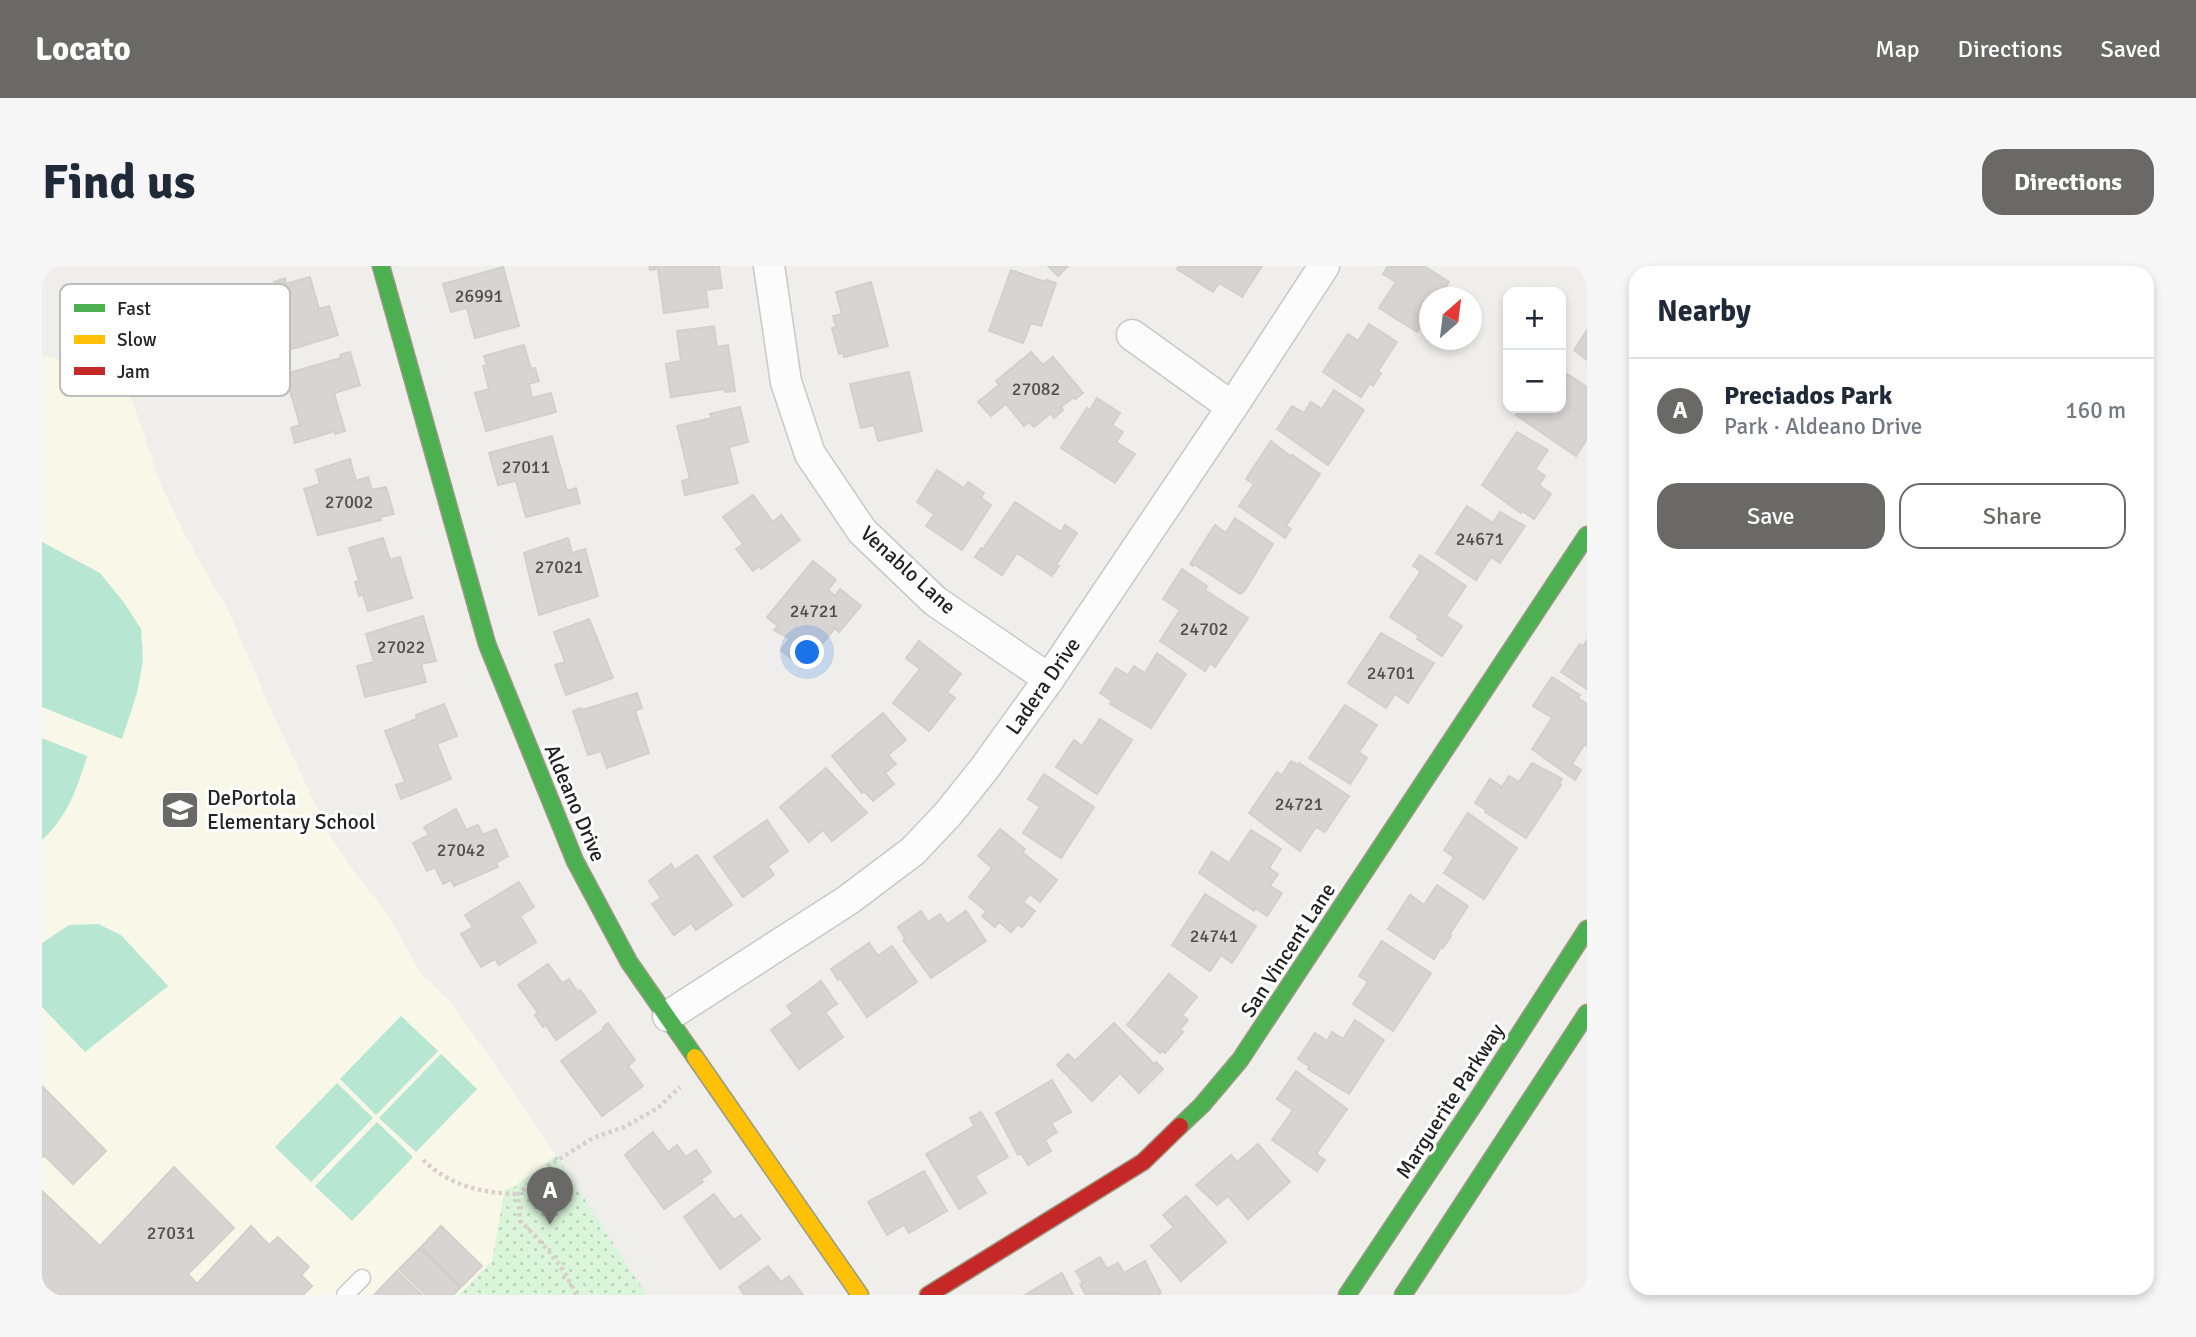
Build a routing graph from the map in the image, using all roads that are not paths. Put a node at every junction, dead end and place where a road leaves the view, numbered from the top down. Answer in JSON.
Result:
{"nodes":[{"id":1,"x":381,"y":266,"type":"edge"},
{"id":2,"x":769,"y":266,"type":"edge"},
{"id":3,"x":1324,"y":266,"type":"edge"},
{"id":4,"x":1132,"y":335,"type":"dead end"},
{"id":5,"x":1232,"y":407,"type":"junction"},
{"id":6,"x":1587,"y":535,"type":"edge"},
{"id":7,"x":1049,"y":678,"type":"junction"},
{"id":8,"x":1587,"y":929,"type":"edge"},
{"id":9,"x":1587,"y":1013,"type":"edge"},
{"id":10,"x":667,"y":1016,"type":"junction"},
{"id":11,"x":362,"y":1278,"type":"dead end"},
{"id":12,"x":345,"y":1295,"type":"edge"},
{"id":13,"x":860,"y":1295,"type":"edge"},
{"id":14,"x":928,"y":1295,"type":"edge"},
{"id":15,"x":1346,"y":1295,"type":"edge"},
{"id":16,"x":1403,"y":1295,"type":"edge"}],
"edges":[{"from":1,"to":10,"type":"street","name":"Aldeano Drive"},
{"from":2,"to":7,"type":"street","name":"Venablo Lane"},
{"from":3,"to":5,"type":"street","name":"Ladera Drive"},
{"from":4,"to":5,"type":"street"},
{"from":5,"to":7,"type":"street","name":"Ladera Drive"},
{"from":6,"to":14,"type":"street","name":"San Vincent Lane"},
{"from":7,"to":10,"type":"street","name":"Ladera Drive"},
{"from":8,"to":15,"type":"street","name":"Marguerite Parkway"},
{"from":9,"to":16,"type":"street"},
{"from":10,"to":13,"type":"street","name":"Aldeano Drive"},
{"from":11,"to":12,"type":"lane"}]}
